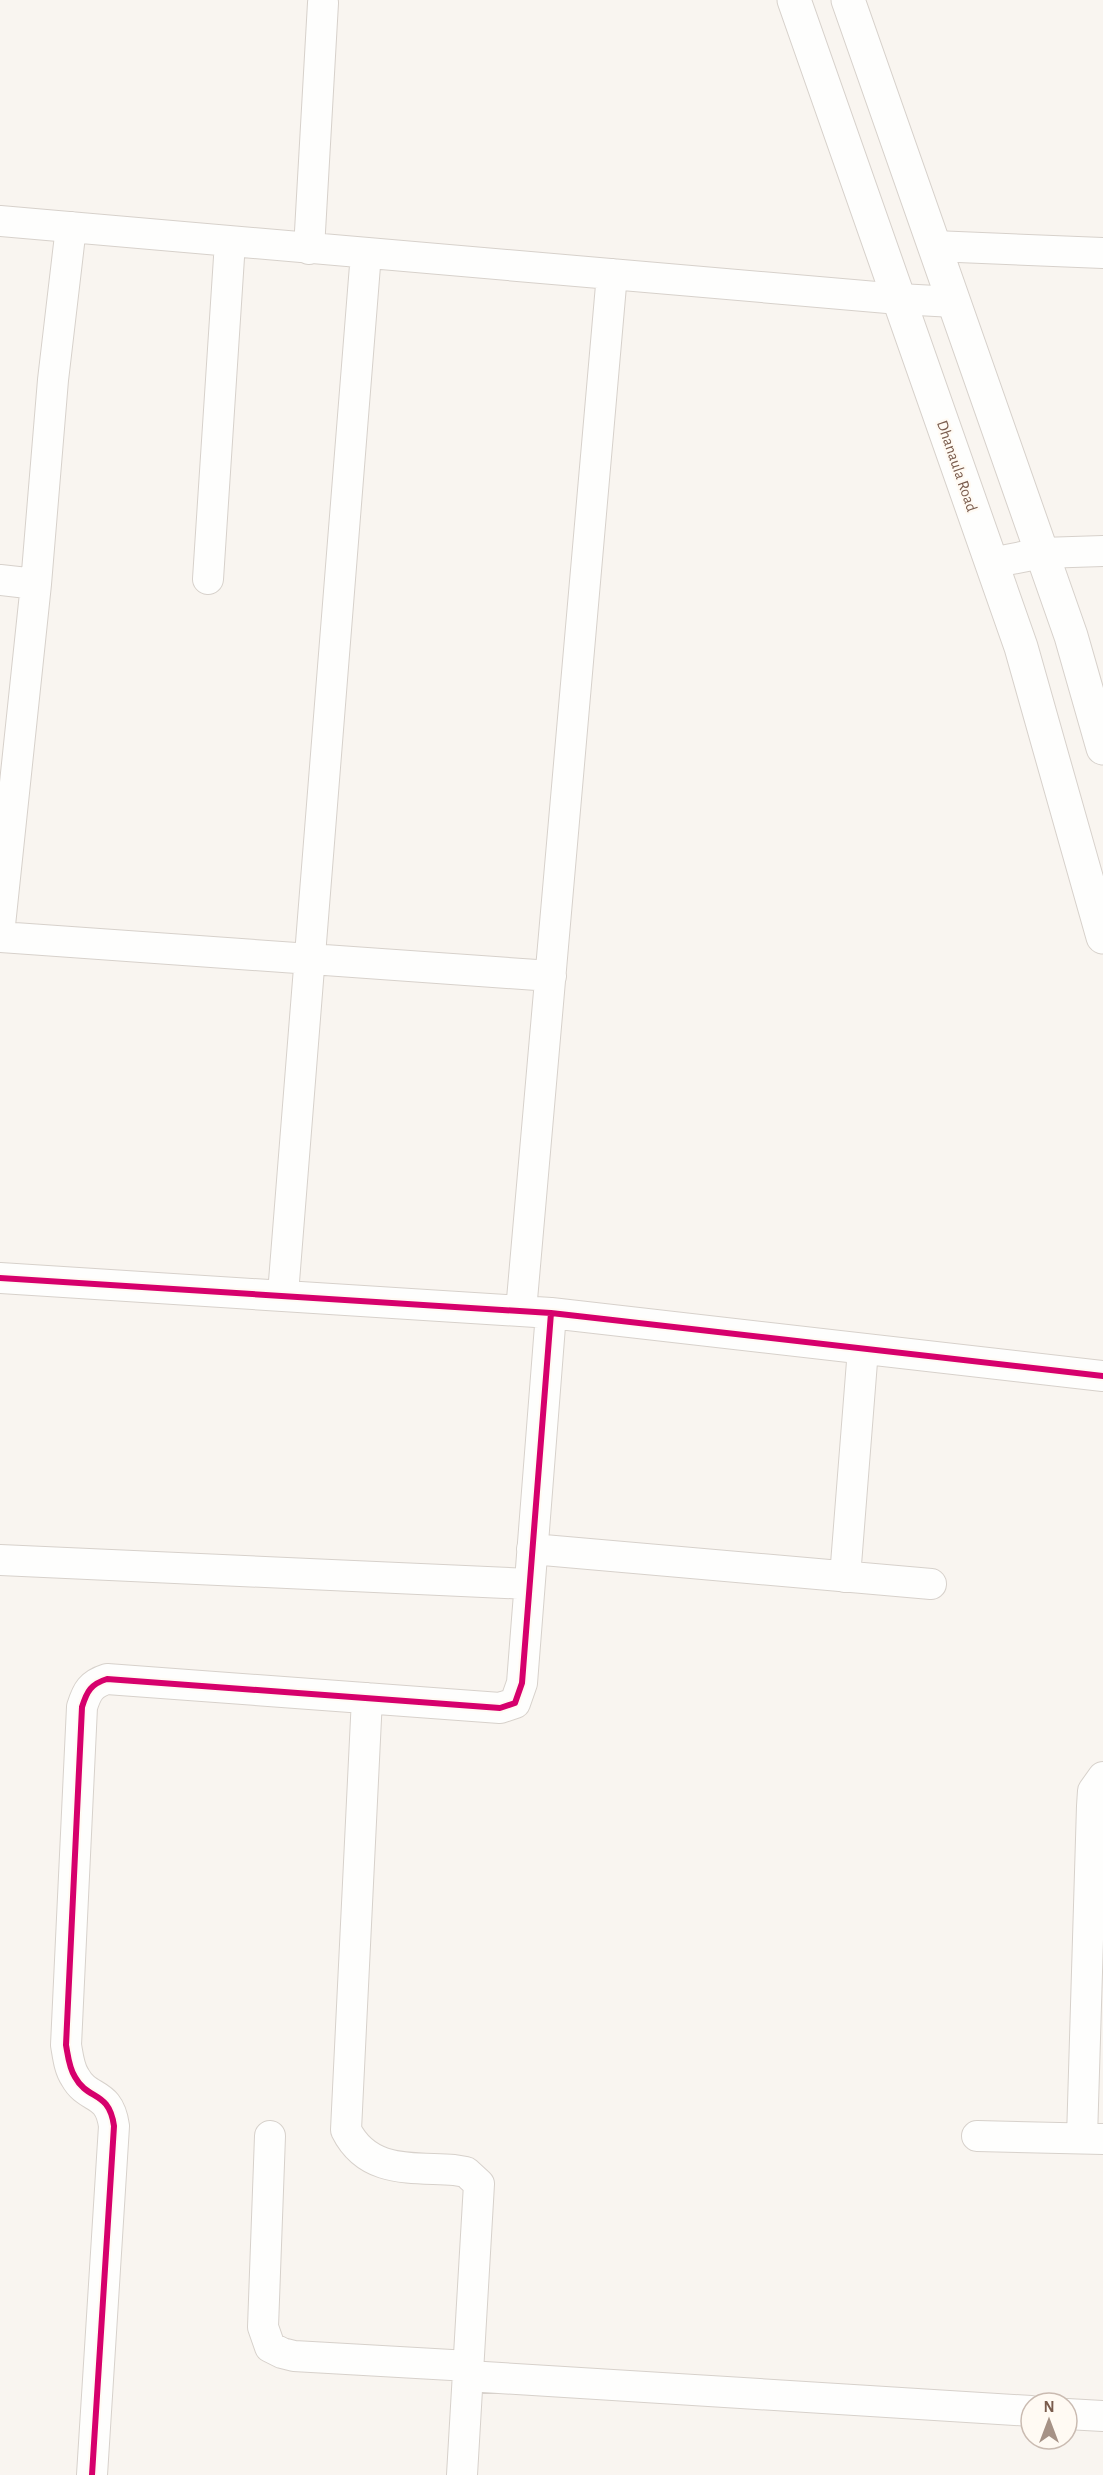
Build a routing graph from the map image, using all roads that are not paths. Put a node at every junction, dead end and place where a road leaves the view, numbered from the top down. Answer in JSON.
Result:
{"nodes":[{"id":1,"x":794,"y":0,"type":"edge"},
{"id":2,"x":848,"y":0,"type":"edge"},
{"id":3,"x":323,"y":3,"type":"dead end"},
{"id":4,"x":0,"y":221,"type":"edge"},
{"id":5,"x":71,"y":227,"type":"junction"},
{"id":6,"x":230,"y":242,"type":"junction"},
{"id":7,"x":934,"y":246,"type":"junction"},
{"id":8,"x":309,"y":249,"type":"junction"},
{"id":9,"x":366,"y":253,"type":"junction"},
{"id":10,"x":1103,"y":253,"type":"edge"},
{"id":11,"x":612,"y":274,"type":"junction"},
{"id":12,"x":899,"y":299,"type":"junction"},
{"id":13,"x":954,"y":302,"type":"junction"},
{"id":14,"x":1103,"y":551,"type":"edge"},
{"id":15,"x":1042,"y":553,"type":"junction"},
{"id":16,"x":991,"y":563,"type":"junction"},
{"id":17,"x":207,"y":579,"type":"dead end"},
{"id":18,"x":0,"y":580,"type":"edge"},
{"id":19,"x":36,"y":584,"type":"junction"},
{"id":20,"x":1103,"y":748,"type":"edge"},
{"id":21,"x":0,"y":925,"type":"edge"},
{"id":22,"x":0,"y":937,"type":"edge"},
{"id":23,"x":1103,"y":937,"type":"edge"},
{"id":24,"x":309,"y":960,"type":"junction"},
{"id":25,"x":551,"y":976,"type":"junction"},
{"id":26,"x":0,"y":1278,"type":"edge"},
{"id":27,"x":283,"y":1294,"type":"junction"},
{"id":28,"x":521,"y":1311,"type":"junction"},
{"id":29,"x":551,"y":1313,"type":"junction"},
{"id":30,"x":863,"y":1349,"type":"junction"},
{"id":31,"x":1103,"y":1376,"type":"edge"},
{"id":32,"x":532,"y":1549,"type":"junction"},
{"id":33,"x":0,"y":1560,"type":"edge"},
{"id":34,"x":845,"y":1576,"type":"junction"},
{"id":35,"x":529,"y":1584,"type":"junction"},
{"id":36,"x":932,"y":1584,"type":"dead end"},
{"id":37,"x":367,"y":1698,"type":"junction"},
{"id":38,"x":1103,"y":1777,"type":"edge"},
{"id":39,"x":270,"y":2136,"type":"dead end"},
{"id":40,"x":977,"y":2136,"type":"dead end"},
{"id":41,"x":1093,"y":2138,"type":"edge"},
{"id":42,"x":469,"y":2371,"type":"junction"},
{"id":43,"x":1019,"y":2410,"type":"edge"},
{"id":44,"x":1079,"y":2415,"type":"edge"},
{"id":45,"x":1103,"y":2416,"type":"edge"},
{"id":46,"x":92,"y":2475,"type":"edge"},
{"id":47,"x":462,"y":2475,"type":"edge"}],
"edges":[{"from":1,"to":12,"type":"street","name":"Dhanaula Road"},
{"from":2,"to":7,"type":"street"},
{"from":3,"to":8,"type":"street"},
{"from":4,"to":5,"type":"street"},
{"from":5,"to":6,"type":"street"},
{"from":5,"to":19,"type":"street"},
{"from":6,"to":8,"type":"street"},
{"from":6,"to":17,"type":"street"},
{"from":7,"to":10,"type":"street"},
{"from":7,"to":13,"type":"street"},
{"from":8,"to":9,"type":"street"},
{"from":9,"to":11,"type":"street"},
{"from":9,"to":24,"type":"street"},
{"from":11,"to":12,"type":"street"},
{"from":11,"to":25,"type":"street"},
{"from":12,"to":13,"type":"street"},
{"from":12,"to":16,"type":"street","name":"Dhanaula Road"},
{"from":13,"to":15,"type":"street"},
{"from":14,"to":15,"type":"street"},
{"from":15,"to":16,"type":"street"},
{"from":15,"to":20,"type":"street"},
{"from":16,"to":23,"type":"street","name":"Dhanaula Road"},
{"from":18,"to":19,"type":"street"},
{"from":19,"to":21,"type":"street"},
{"from":22,"to":24,"type":"street"},
{"from":24,"to":25,"type":"street"},
{"from":24,"to":27,"type":"street"},
{"from":25,"to":28,"type":"street"},
{"from":26,"to":27,"type":"street"},
{"from":27,"to":28,"type":"street"},
{"from":28,"to":29,"type":"street"},
{"from":29,"to":30,"type":"street"},
{"from":29,"to":32,"type":"street"},
{"from":30,"to":31,"type":"street"},
{"from":30,"to":34,"type":"street"},
{"from":32,"to":34,"type":"street"},
{"from":32,"to":35,"type":"street"},
{"from":33,"to":35,"type":"street"},
{"from":34,"to":36,"type":"street"},
{"from":35,"to":37,"type":"street"},
{"from":37,"to":42,"type":"street"},
{"from":37,"to":46,"type":"street"},
{"from":38,"to":41,"type":"street"},
{"from":39,"to":42,"type":"street"},
{"from":40,"to":41,"type":"street"},
{"from":42,"to":43,"type":"street"},
{"from":42,"to":47,"type":"street"},
{"from":44,"to":45,"type":"street"}]}
